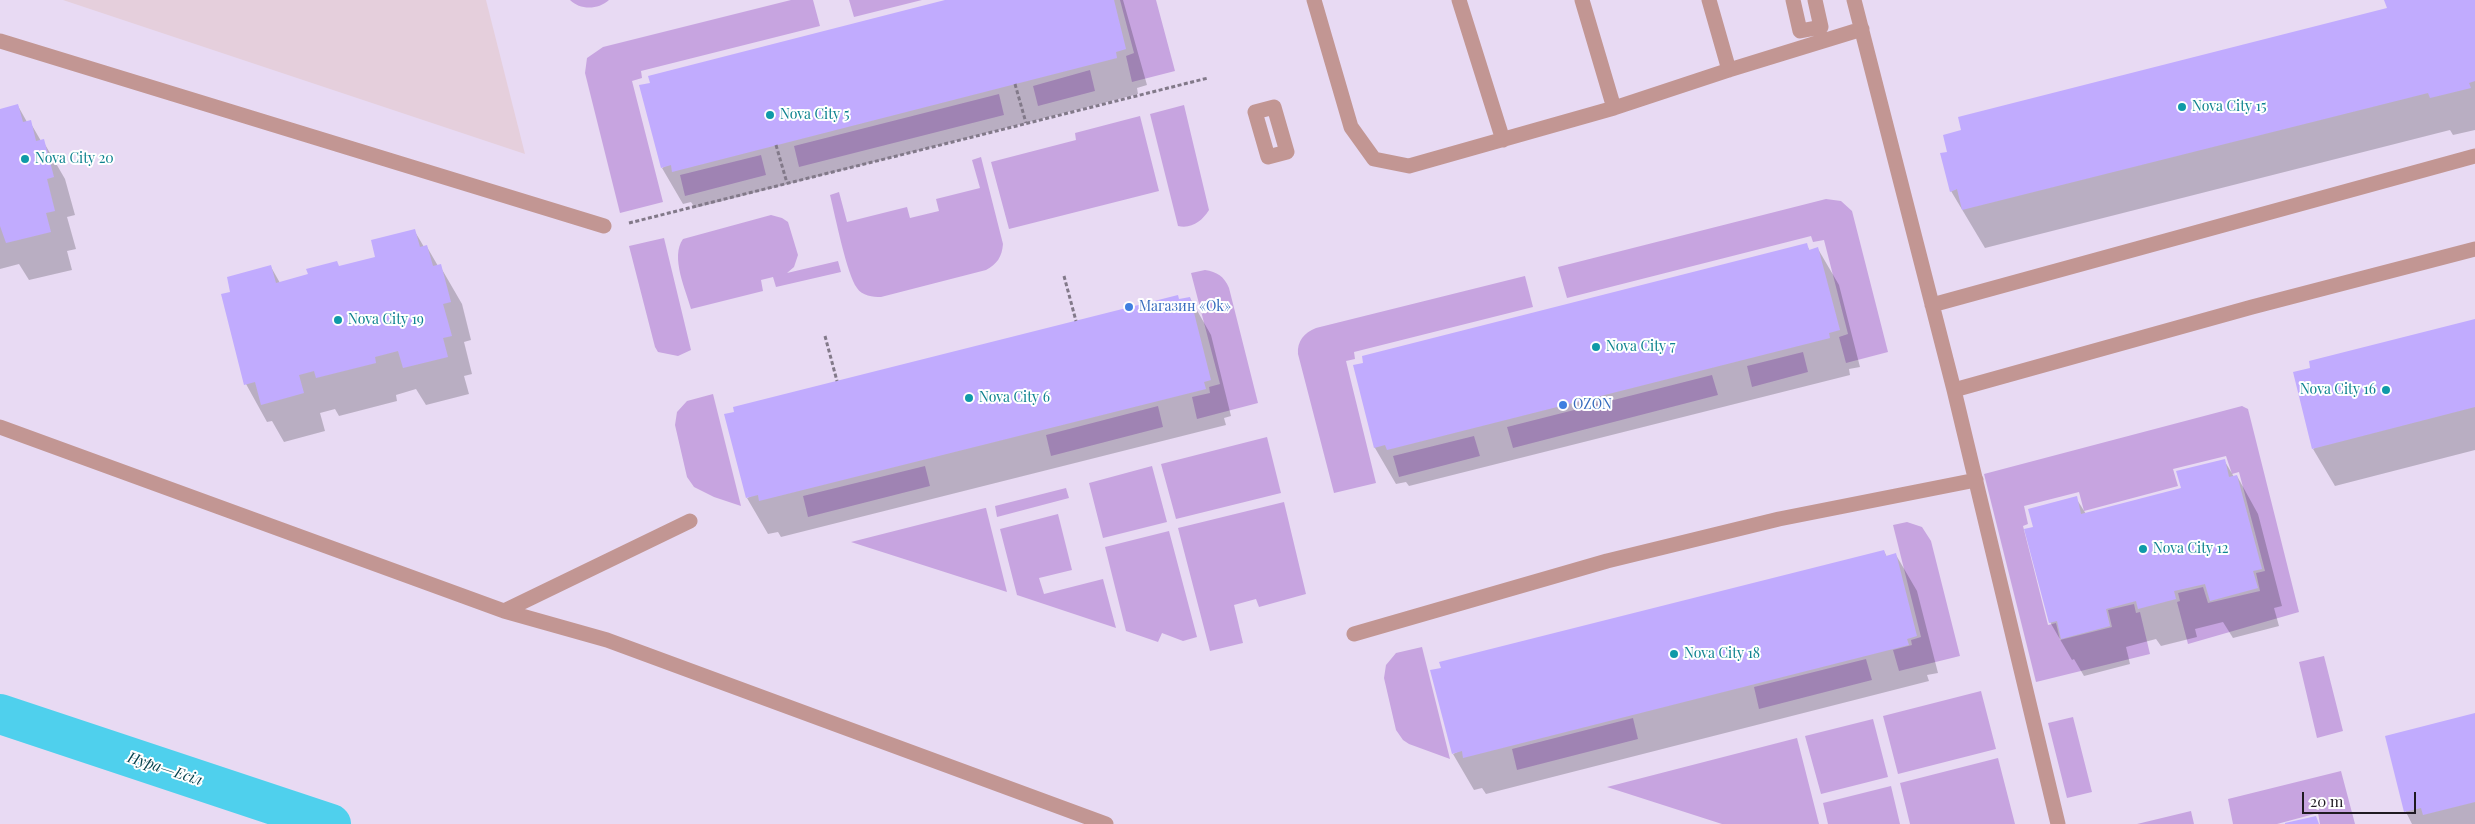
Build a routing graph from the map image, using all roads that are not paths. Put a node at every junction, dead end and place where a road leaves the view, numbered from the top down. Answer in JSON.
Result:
{"nodes":[{"id":1,"x":1314,"y":0,"type":"edge"},
{"id":2,"x":1459,"y":0,"type":"edge"},
{"id":3,"x":1582,"y":0,"type":"edge"},
{"id":4,"x":1709,"y":0,"type":"edge"},
{"id":5,"x":1793,"y":0,"type":"edge"},
{"id":6,"x":1814,"y":0,"type":"edge"},
{"id":7,"x":1854,"y":0,"type":"edge"},
{"id":8,"x":1862,"y":30,"type":"junction"},
{"id":9,"x":0,"y":41,"type":"edge"},
{"id":10,"x":1729,"y":70,"type":"junction"},
{"id":11,"x":1614,"y":108,"type":"junction"},
{"id":12,"x":1502,"y":140,"type":"junction"},
{"id":13,"x":2475,"y":156,"type":"edge"},
{"id":14,"x":604,"y":226,"type":"road end"},
{"id":15,"x":2475,"y":249,"type":"edge"},
{"id":16,"x":1932,"y":305,"type":"junction"},
{"id":17,"x":1954,"y":390,"type":"junction"},
{"id":18,"x":0,"y":427,"type":"edge"},
{"id":19,"x":1976,"y":480,"type":"junction"},
{"id":20,"x":690,"y":521,"type":"dead end"},
{"id":21,"x":504,"y":610,"type":"junction"},
{"id":22,"x":1354,"y":634,"type":"dead end"},
{"id":23,"x":1106,"y":824,"type":"edge"},
{"id":24,"x":2058,"y":824,"type":"edge"}],
"edges":[{"from":1,"to":12,"type":"street"},
{"from":2,"to":12,"type":"street"},
{"from":3,"to":11,"type":"street"},
{"from":4,"to":10,"type":"street"},
{"from":5,"to":6,"type":"street"},
{"from":7,"to":8,"type":"street"},
{"from":8,"to":10,"type":"street"},
{"from":8,"to":16,"type":"street"},
{"from":9,"to":14,"type":"street"},
{"from":10,"to":11,"type":"street"},
{"from":11,"to":12,"type":"street"},
{"from":13,"to":16,"type":"street"},
{"from":15,"to":17,"type":"street"},
{"from":16,"to":17,"type":"street"},
{"from":17,"to":19,"type":"street"},
{"from":18,"to":21,"type":"street"},
{"from":19,"to":22,"type":"street"},
{"from":19,"to":24,"type":"street"},
{"from":20,"to":21,"type":"street"},
{"from":21,"to":23,"type":"street"}]}
